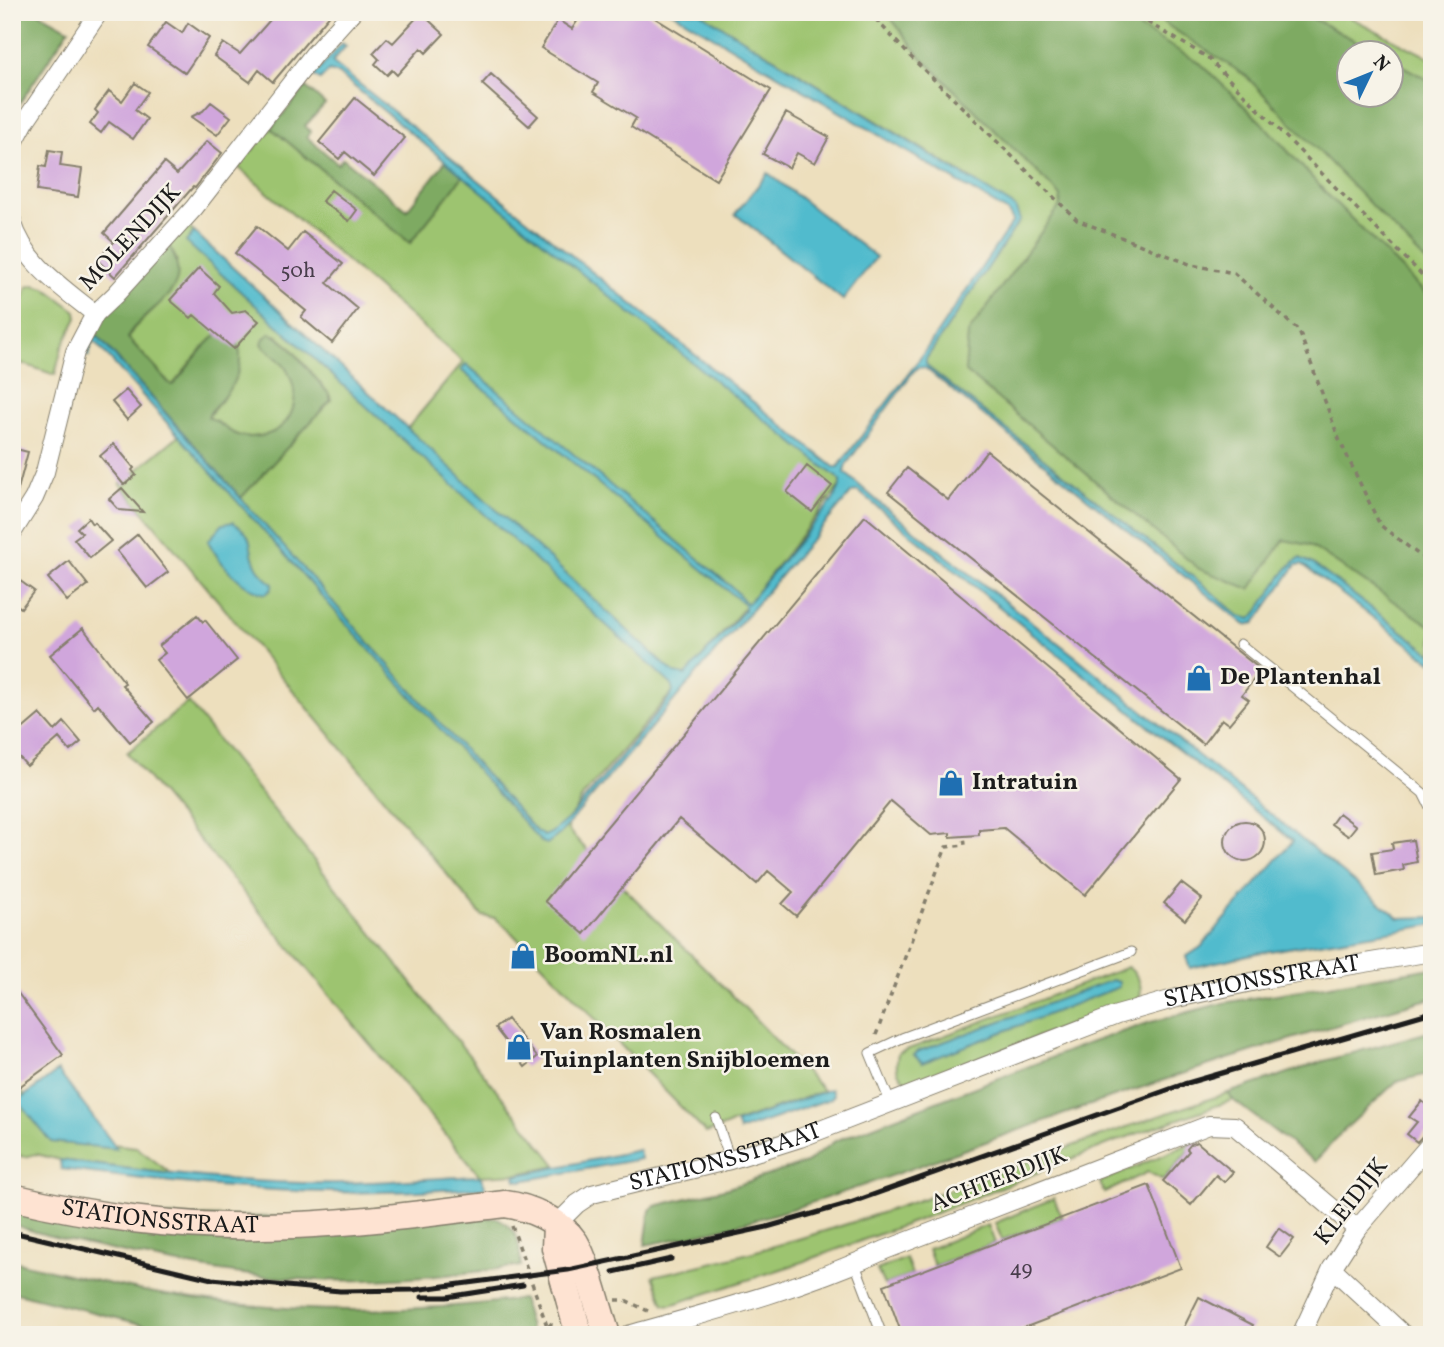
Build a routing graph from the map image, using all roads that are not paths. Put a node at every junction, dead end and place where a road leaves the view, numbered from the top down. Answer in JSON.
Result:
{"nodes":[{"id":1,"x":99,"y":12,"type":"edge"},
{"id":2,"x":352,"y":12,"type":"edge"},
{"id":3,"x":12,"y":146,"type":"edge"},
{"id":4,"x":12,"y":221,"type":"edge"},
{"id":5,"x":12,"y":254,"type":"edge"},
{"id":6,"x":34,"y":262,"type":"junction"},
{"id":7,"x":94,"y":314,"type":"junction"},
{"id":8,"x":12,"y":533,"type":"edge"},
{"id":9,"x":1240,"y":645,"type":"dead end"},
{"id":10,"x":1432,"y":811,"type":"edge"},
{"id":11,"x":1130,"y":952,"type":"dead end"},
{"id":12,"x":1432,"y":952,"type":"edge"},
{"id":13,"x":891,"y":1104,"type":"junction"},
{"id":14,"x":716,"y":1118,"type":"dead end"},
{"id":15,"x":1432,"y":1142,"type":"edge"},
{"id":16,"x":730,"y":1160,"type":"junction"},
{"id":17,"x":12,"y":1197,"type":"edge"},
{"id":18,"x":556,"y":1225,"type":"junction"},
{"id":19,"x":1357,"y":1229,"type":"junction"},
{"id":20,"x":855,"y":1264,"type":"junction"},
{"id":21,"x":1332,"y":1268,"type":"junction"},
{"id":22,"x":579,"y":1335,"type":"edge"},
{"id":23,"x":607,"y":1335,"type":"edge"},
{"id":24,"x":628,"y":1335,"type":"edge"},
{"id":25,"x":883,"y":1335,"type":"edge"},
{"id":26,"x":1301,"y":1335,"type":"edge"},
{"id":27,"x":1404,"y":1335,"type":"edge"}],
"edges":[{"from":1,"to":3,"type":"street"},
{"from":2,"to":7,"type":"street","name":"MOLENDIJK"},
{"from":4,"to":6,"type":"street"},
{"from":5,"to":6,"type":"street"},
{"from":6,"to":7,"type":"street"},
{"from":7,"to":8,"type":"street","name":"MOLENDIJK"},
{"from":9,"to":10,"type":"lane"},
{"from":11,"to":13,"type":"lane"},
{"from":12,"to":13,"type":"street","name":"STATIONSSTRAAT"},
{"from":13,"to":16,"type":"street","name":"STATIONSSTRAAT"},
{"from":14,"to":16,"type":"lane"},
{"from":15,"to":19,"type":"street","name":"KLEIDIJK"},
{"from":16,"to":18,"type":"street","name":"STATIONSSTRAAT"},
{"from":17,"to":18,"type":"street","name":"STATIONSSTRAAT"},
{"from":18,"to":22,"type":"street"},
{"from":18,"to":23,"type":"street"},
{"from":19,"to":20,"type":"street","name":"ACHTERDIJK"},
{"from":19,"to":21,"type":"street","name":"KLEIDIJK"},
{"from":20,"to":24,"type":"street","name":"ACHTERDIJK"},
{"from":20,"to":25,"type":"lane"},
{"from":21,"to":26,"type":"street","name":"KLEIDIJK"},
{"from":21,"to":27,"type":"street"}]}
